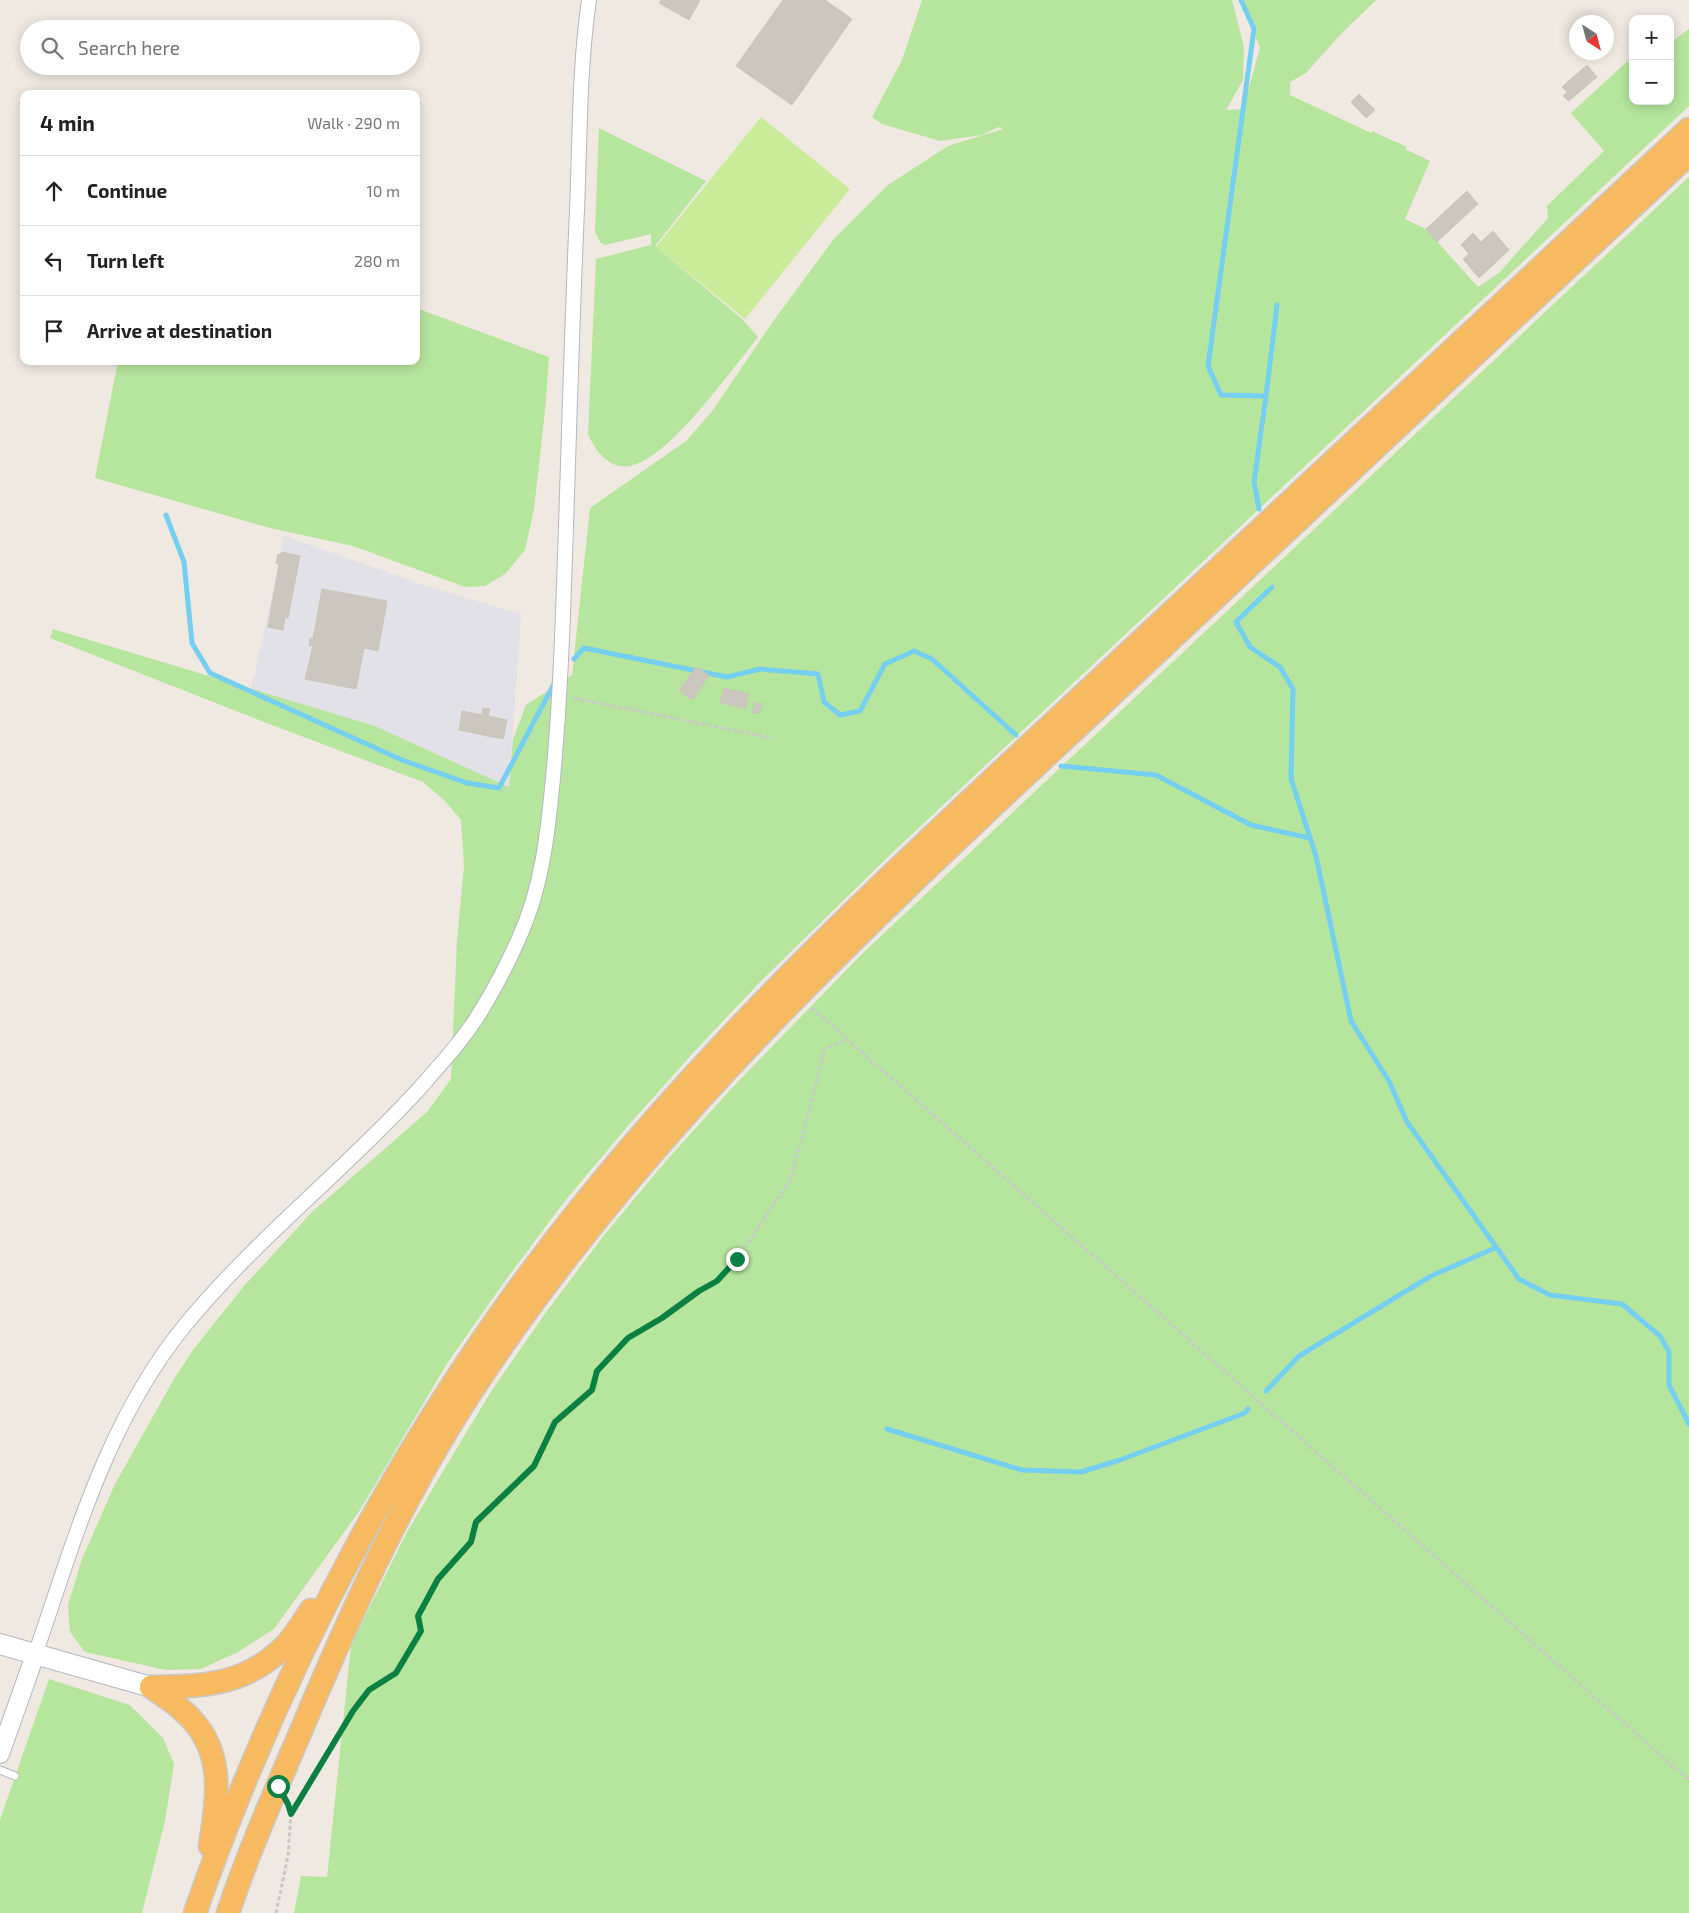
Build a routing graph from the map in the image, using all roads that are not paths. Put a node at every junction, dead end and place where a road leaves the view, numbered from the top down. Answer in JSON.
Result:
{"nodes":[{"id":1,"x":589,"y":0,"type":"edge"},
{"id":2,"x":1689,"y":129,"type":"edge"},
{"id":3,"x":1689,"y":154,"type":"edge"},
{"id":4,"x":356,"y":1547,"type":"junction"},
{"id":5,"x":0,"y":1644,"type":"edge"},
{"id":6,"x":35,"y":1655,"type":"junction"},
{"id":7,"x":151,"y":1687,"type":"junction"},
{"id":8,"x":0,"y":1754,"type":"edge"},
{"id":9,"x":0,"y":1770,"type":"edge"},
{"id":10,"x":15,"y":1776,"type":"dead end"},
{"id":11,"x":203,"y":1889,"type":"junction"},
{"id":12,"x":195,"y":1913,"type":"edge"},
{"id":13,"x":228,"y":1913,"type":"edge"}],
"edges":[{"from":1,"to":6,"type":"street"},
{"from":2,"to":4,"type":"highway"},
{"from":3,"to":13,"type":"highway"},
{"from":4,"to":7,"type":"highway"},
{"from":4,"to":11,"type":"highway"},
{"from":5,"to":6,"type":"main road"},
{"from":6,"to":7,"type":"main road"},
{"from":6,"to":8,"type":"street"},
{"from":7,"to":11,"type":"highway"},
{"from":9,"to":10,"type":"lane"},
{"from":11,"to":12,"type":"highway"}]}
